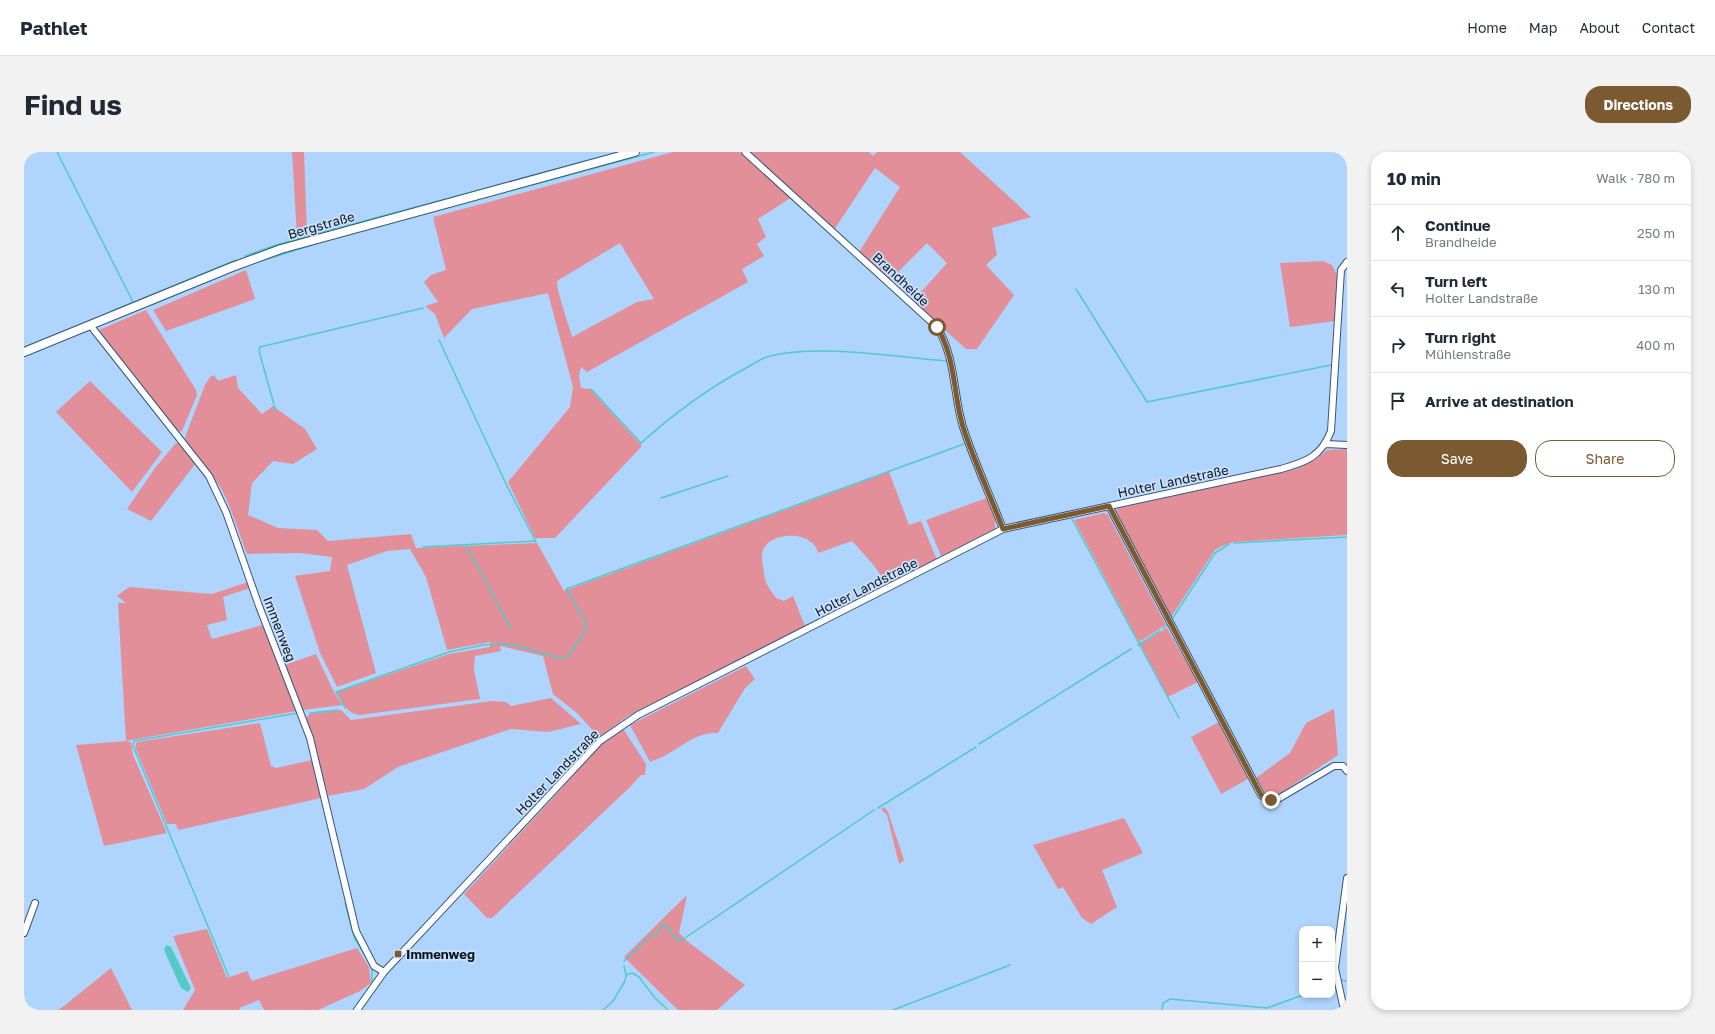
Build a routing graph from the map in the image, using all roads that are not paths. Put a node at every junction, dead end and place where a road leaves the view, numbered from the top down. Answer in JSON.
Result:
{"nodes":[{"id":1,"x":635,"y":152,"type":"edge"},
{"id":2,"x":745,"y":152,"type":"edge"},
{"id":3,"x":1347,"y":262,"type":"edge"},
{"id":4,"x":90,"y":325,"type":"junction"},
{"id":5,"x":24,"y":352,"type":"edge"},
{"id":6,"x":1326,"y":444,"type":"junction"},
{"id":7,"x":1347,"y":445,"type":"edge"},
{"id":8,"x":1109,"y":506,"type":"junction"},
{"id":9,"x":1003,"y":529,"type":"junction"},
{"id":10,"x":1347,"y":771,"type":"edge"},
{"id":11,"x":1347,"y":878,"type":"edge"},
{"id":12,"x":35,"y":902,"type":"dead end"},
{"id":13,"x":24,"y":933,"type":"edge"},
{"id":14,"x":384,"y":972,"type":"junction"},
{"id":15,"x":357,"y":1010,"type":"edge"},
{"id":16,"x":1344,"y":1010,"type":"edge"}],
"edges":[{"from":1,"to":4,"type":"street","name":"Bergstraße"},
{"from":2,"to":9,"type":"street","name":"Brandheide"},
{"from":3,"to":6,"type":"street","name":"Holter Landstraße"},
{"from":4,"to":5,"type":"street","name":"Bergstraße"},
{"from":4,"to":14,"type":"street","name":"Immenweg"},
{"from":6,"to":7,"type":"street"},
{"from":6,"to":8,"type":"street","name":"Holter Landstraße"},
{"from":8,"to":9,"type":"street","name":"Holter Landstraße"},
{"from":8,"to":10,"type":"street"},
{"from":9,"to":14,"type":"street","name":"Holter Landstraße"},
{"from":11,"to":16,"type":"street"},
{"from":12,"to":13,"type":"street"},
{"from":14,"to":15,"type":"street","name":"Holter Landstraße"}]}
